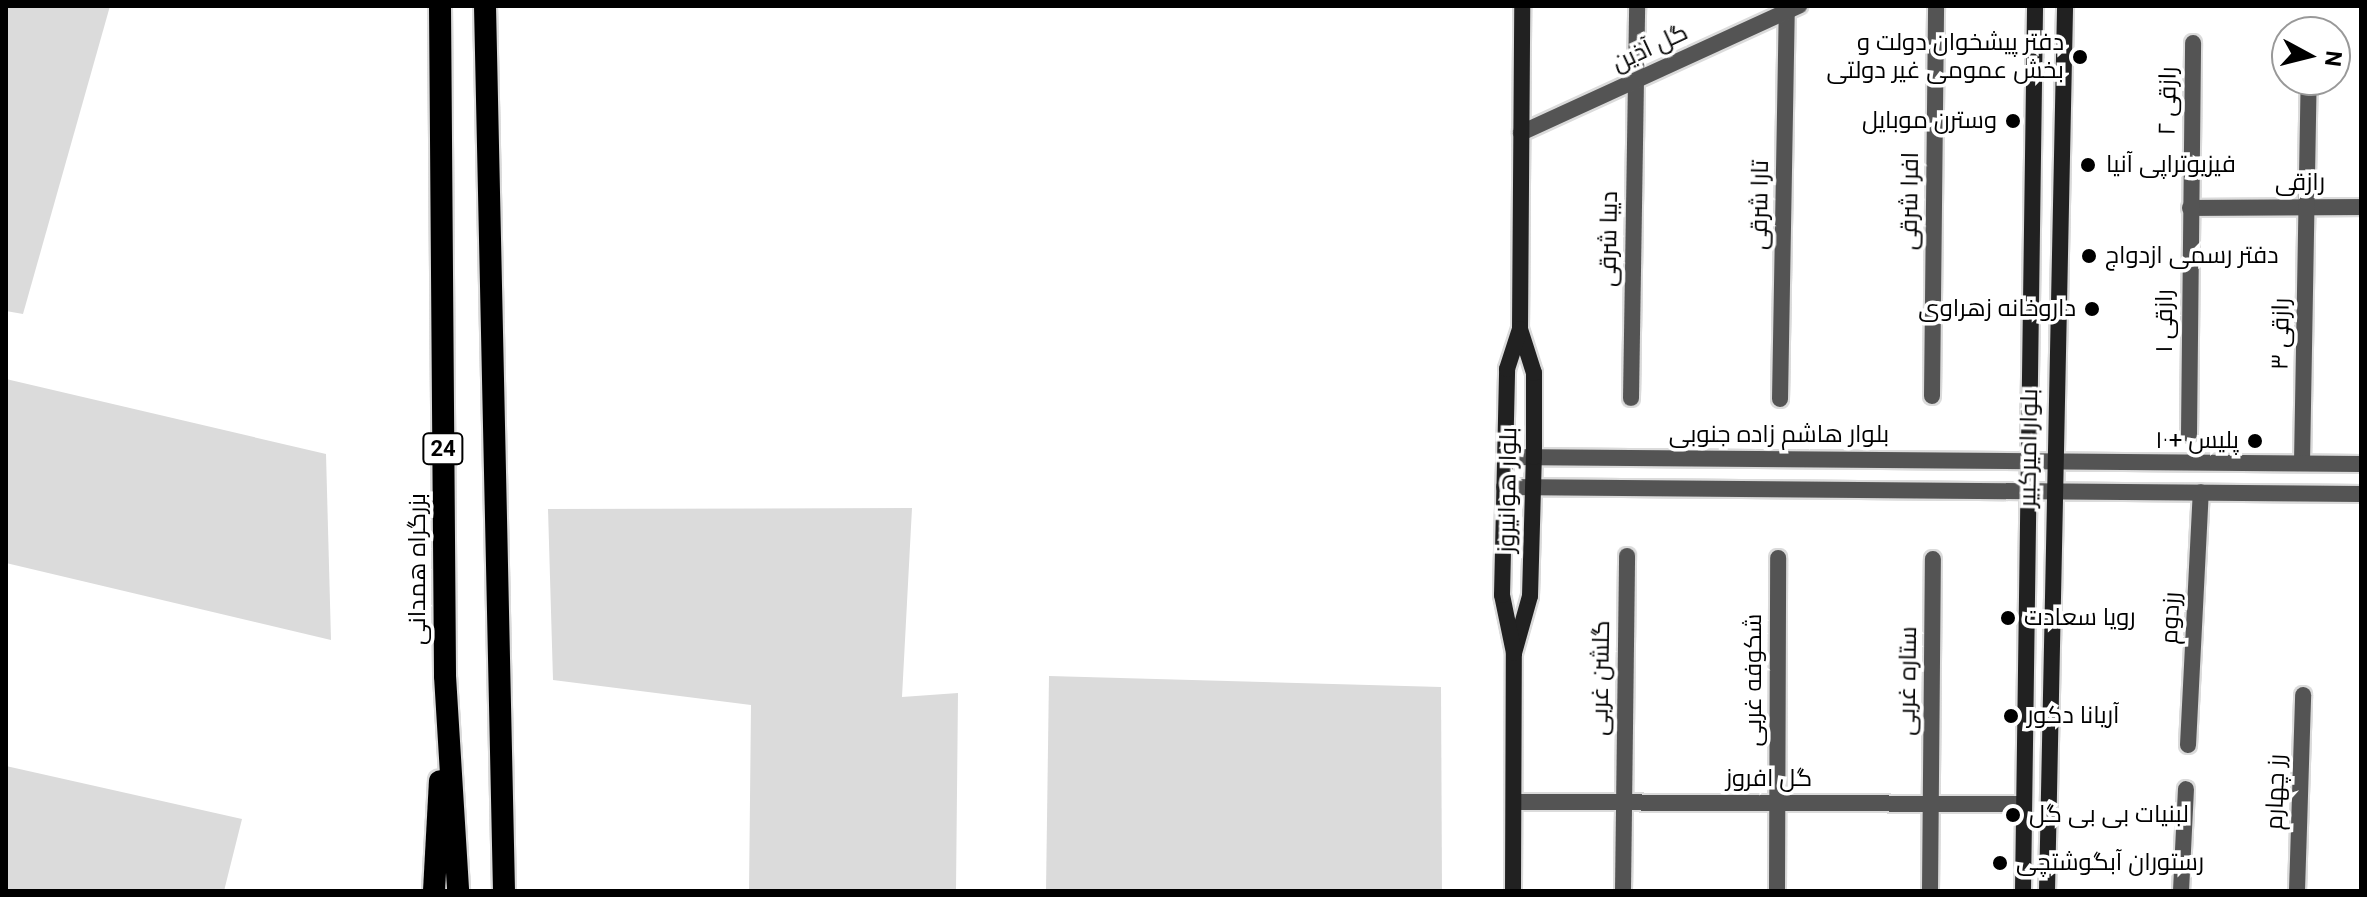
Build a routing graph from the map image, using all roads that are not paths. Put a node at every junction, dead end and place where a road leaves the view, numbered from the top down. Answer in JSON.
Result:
{"nodes":[{"id":1,"x":440,"y":6,"type":"edge"},
{"id":2,"x":485,"y":6,"type":"edge"},
{"id":3,"x":1522,"y":6,"type":"edge"},
{"id":4,"x":1637,"y":6,"type":"edge"},
{"id":5,"x":1936,"y":6,"type":"edge"},
{"id":6,"x":2035,"y":6,"type":"edge"},
{"id":7,"x":2065,"y":6,"type":"edge"},
{"id":8,"x":1791,"y":8,"type":"edge"},
{"id":9,"x":2193,"y":43,"type":"dead end"},
{"id":10,"x":1635,"y":81,"type":"junction"},
{"id":11,"x":2309,"y":96,"type":"edge"},
{"id":12,"x":1521,"y":133,"type":"junction"},
{"id":13,"x":2308,"y":207,"type":"junction"},
{"id":14,"x":2361,"y":207,"type":"edge"},
{"id":15,"x":2190,"y":208,"type":"junction"},
{"id":16,"x":1520,"y":329,"type":"junction"},
{"id":17,"x":1932,"y":396,"type":"dead end"},
{"id":18,"x":1631,"y":398,"type":"dead end"},
{"id":19,"x":1780,"y":399,"type":"dead end"},
{"id":20,"x":2189,"y":434,"type":"dead end"},
{"id":21,"x":1505,"y":457,"type":"junction"},
{"id":22,"x":1534,"y":457,"type":"junction"},
{"id":23,"x":2052,"y":459,"type":"junction"},
{"id":24,"x":2026,"y":460,"type":"junction"},
{"id":25,"x":2302,"y":463,"type":"junction"},
{"id":26,"x":2361,"y":464,"type":"edge"},
{"id":27,"x":1504,"y":487,"type":"junction"},
{"id":28,"x":1533,"y":487,"type":"junction"},
{"id":29,"x":2026,"y":491,"type":"junction"},
{"id":30,"x":2052,"y":491,"type":"junction"},
{"id":31,"x":2201,"y":492,"type":"junction"},
{"id":32,"x":2361,"y":494,"type":"edge"},
{"id":33,"x":1627,"y":556,"type":"dead end"},
{"id":34,"x":1778,"y":558,"type":"dead end"},
{"id":35,"x":1933,"y":559,"type":"dead end"},
{"id":36,"x":1514,"y":653,"type":"junction"},
{"id":37,"x":445,"y":676,"type":"junction"},
{"id":38,"x":2303,"y":695,"type":"dead end"},
{"id":39,"x":2188,"y":745,"type":"dead end"},
{"id":40,"x":2186,"y":789,"type":"dead end"},
{"id":41,"x":1514,"y":802,"type":"junction"},
{"id":42,"x":1624,"y":802,"type":"junction"},
{"id":43,"x":1777,"y":803,"type":"junction"},
{"id":44,"x":1930,"y":804,"type":"junction"},
{"id":45,"x":2023,"y":804,"type":"junction"},
{"id":46,"x":434,"y":891,"type":"edge"},
{"id":47,"x":458,"y":891,"type":"edge"},
{"id":48,"x":504,"y":891,"type":"edge"},
{"id":49,"x":1513,"y":891,"type":"edge"},
{"id":50,"x":1623,"y":891,"type":"edge"},
{"id":51,"x":1777,"y":891,"type":"edge"},
{"id":52,"x":1930,"y":891,"type":"edge"},
{"id":53,"x":2023,"y":891,"type":"edge"},
{"id":54,"x":2047,"y":891,"type":"edge"},
{"id":55,"x":2181,"y":891,"type":"edge"},
{"id":56,"x":2297,"y":891,"type":"edge"}],
"edges":[{"from":1,"to":37,"type":"highway","name":"بزرگراه همدانی","number":"24"},
{"from":2,"to":48,"type":"highway","number":"24"},
{"from":3,"to":12,"type":"main road","name":"بلوار هوانیروز"},
{"from":4,"to":10,"type":"street","name":"دیبا شرقی"},
{"from":5,"to":17,"type":"street","name":"افرا شرقی"},
{"from":6,"to":24,"type":"main road","name":"بلوار امیرکبیر"},
{"from":7,"to":23,"type":"main road","name":"بلوار امیرکبیر"},
{"from":8,"to":10,"type":"street","name":"گل آذین"},
{"from":8,"to":19,"type":"street","name":"تارا شرقی"},
{"from":9,"to":15,"type":"street","name":"رازقی ۲"},
{"from":10,"to":12,"type":"street","name":"گل آذین"},
{"from":10,"to":18,"type":"street","name":"دیبا شرقی"},
{"from":11,"to":13,"type":"street","name":"رازقی ۳"},
{"from":12,"to":16,"type":"main road","name":"بلوار هوانیروز"},
{"from":13,"to":14,"type":"street","name":"رازقی"},
{"from":13,"to":15,"type":"street","name":"رازقی"},
{"from":13,"to":25,"type":"street","name":"رازقی ۳"},
{"from":15,"to":20,"type":"street","name":"رازقی ۱"},
{"from":16,"to":21,"type":"main road","name":"بلوار هوانیروز"},
{"from":16,"to":22,"type":"main road","name":"بلوار هوانیروز"},
{"from":21,"to":22,"type":"street","name":"بلوار هاشم زاده جنوبی"},
{"from":21,"to":27,"type":"main road","name":"بلوار هوانیروز"},
{"from":22,"to":24,"type":"street","name":"بلوار هاشم زاده جنوبی"},
{"from":22,"to":28,"type":"main road","name":"بلوار هوانیروز"},
{"from":23,"to":24,"type":"street","name":"بلوار هاشم زاده جنوبی"},
{"from":23,"to":25,"type":"street","name":"بلوار هاشم زاده جنوبی"},
{"from":23,"to":30,"type":"main road","name":"بلوار امیرکبیر"},
{"from":24,"to":29,"type":"main road","name":"بلوار امیرکبیر"},
{"from":25,"to":26,"type":"street","name":"بلوار هاشم زاده جنوبی"},
{"from":27,"to":28,"type":"street"},
{"from":27,"to":36,"type":"main road","name":"بلوار هوانیروز"},
{"from":28,"to":29,"type":"street"},
{"from":28,"to":36,"type":"main road","name":"بلوار هوانیروز"},
{"from":29,"to":30,"type":"street"},
{"from":29,"to":45,"type":"main road","name":"بلوار امیرکبیر"},
{"from":30,"to":31,"type":"street"},
{"from":30,"to":54,"type":"main road","name":"بلوار امیرکبیر"},
{"from":31,"to":32,"type":"street"},
{"from":31,"to":39,"type":"street","name":"رزدوم"},
{"from":33,"to":42,"type":"street","name":"گلشن غربی"},
{"from":34,"to":43,"type":"street","name":"شکوفه غربی"},
{"from":35,"to":44,"type":"street","name":"ستاره غربی"},
{"from":36,"to":41,"type":"main road","name":"بلوار هوانیروز"},
{"from":37,"to":46,"type":"highway"},
{"from":37,"to":47,"type":"highway","name":"بزرگراه همدانی","number":"24"},
{"from":38,"to":56,"type":"street","name":"رز چهارم"},
{"from":40,"to":55,"type":"street"},
{"from":41,"to":42,"type":"street","name":"گل افروز"},
{"from":41,"to":49,"type":"main road","name":"بلوار هوانیروز"},
{"from":42,"to":43,"type":"street","name":"گل افروز"},
{"from":42,"to":50,"type":"street","name":"گلشن غربی"},
{"from":43,"to":44,"type":"street","name":"گل افروز"},
{"from":43,"to":51,"type":"street","name":"شکوفه غربی"},
{"from":44,"to":45,"type":"street","name":"گل افروز"},
{"from":44,"to":52,"type":"street","name":"ستاره غربی"},
{"from":45,"to":53,"type":"main road","name":"بلوار امیرکبیر"}]}
